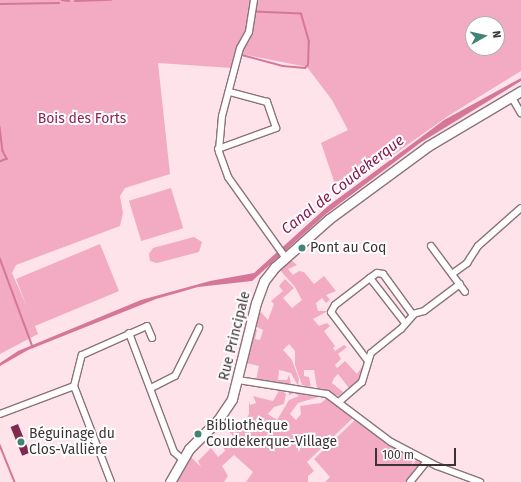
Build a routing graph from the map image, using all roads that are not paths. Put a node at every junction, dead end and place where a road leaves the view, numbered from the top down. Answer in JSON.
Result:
{"nodes":[{"id":1,"x":254,"y":0,"type":"edge"},
{"id":2,"x":521,"y":91,"type":"edge"},
{"id":3,"x":229,"y":92,"type":"junction"},
{"id":4,"x":511,"y":96,"type":"junction"},
{"id":5,"x":521,"y":113,"type":"edge"},
{"id":6,"x":218,"y":149,"type":"junction"},
{"id":7,"x":521,"y":208,"type":"edge"},
{"id":8,"x":431,"y":246,"type":"dead end"},
{"id":9,"x":284,"y":255,"type":"junction"},
{"id":10,"x":452,"y":274,"type":"junction"},
{"id":11,"x":370,"y":278,"type":"junction"},
{"id":12,"x":460,"y":284,"type":"junction"},
{"id":13,"x":465,"y":292,"type":"dead end"},
{"id":14,"x":413,"y":314,"type":"junction"},
{"id":15,"x":405,"y":323,"type":"junction"},
{"id":16,"x":199,"y":328,"type":"dead end"},
{"id":17,"x":129,"y":333,"type":"junction"},
{"id":18,"x":152,"y":338,"type":"dead end"},
{"id":19,"x":368,"y":361,"type":"junction"},
{"id":20,"x":238,"y":380,"type":"junction"},
{"id":21,"x":74,"y":386,"type":"junction"},
{"id":22,"x":151,"y":388,"type":"junction"},
{"id":23,"x":340,"y":401,"type":"junction"},
{"id":24,"x":0,"y":414,"type":"edge"},
{"id":25,"x":182,"y":459,"type":"junction"},
{"id":26,"x":427,"y":461,"type":"junction"},
{"id":27,"x":111,"y":482,"type":"edge"},
{"id":28,"x":170,"y":482,"type":"edge"},
{"id":29,"x":410,"y":482,"type":"edge"},
{"id":30,"x":480,"y":482,"type":"edge"}],
"edges":[{"from":1,"to":3,"type":"street"},
{"from":2,"to":4,"type":"street","name":"Rue Principale"},
{"from":3,"to":6,"type":"street"},
{"from":3,"to":6,"type":"street"},
{"from":4,"to":5,"type":"street"},
{"from":4,"to":9,"type":"street","name":"Rue Principale"},
{"from":6,"to":9,"type":"street"},
{"from":7,"to":10,"type":"street"},
{"from":8,"to":10,"type":"street"},
{"from":9,"to":20,"type":"street","name":"Rue Principale"},
{"from":10,"to":12,"type":"street"},
{"from":11,"to":14,"type":"street"},
{"from":11,"to":15,"type":"street"},
{"from":11,"to":19,"type":"street"},
{"from":12,"to":13,"type":"street"},
{"from":12,"to":14,"type":"street"},
{"from":14,"to":15,"type":"street"},
{"from":15,"to":19,"type":"street"},
{"from":16,"to":22,"type":"street"},
{"from":17,"to":18,"type":"street"},
{"from":17,"to":21,"type":"street"},
{"from":17,"to":22,"type":"street"},
{"from":19,"to":23,"type":"street"},
{"from":20,"to":23,"type":"street"},
{"from":20,"to":25,"type":"street","name":"Rue Principale"},
{"from":21,"to":24,"type":"street"},
{"from":21,"to":27,"type":"street"},
{"from":22,"to":25,"type":"street"},
{"from":23,"to":26,"type":"street"},
{"from":25,"to":28,"type":"street","name":"Rue Principale"},
{"from":26,"to":29,"type":"street"},
{"from":26,"to":30,"type":"street"}]}
